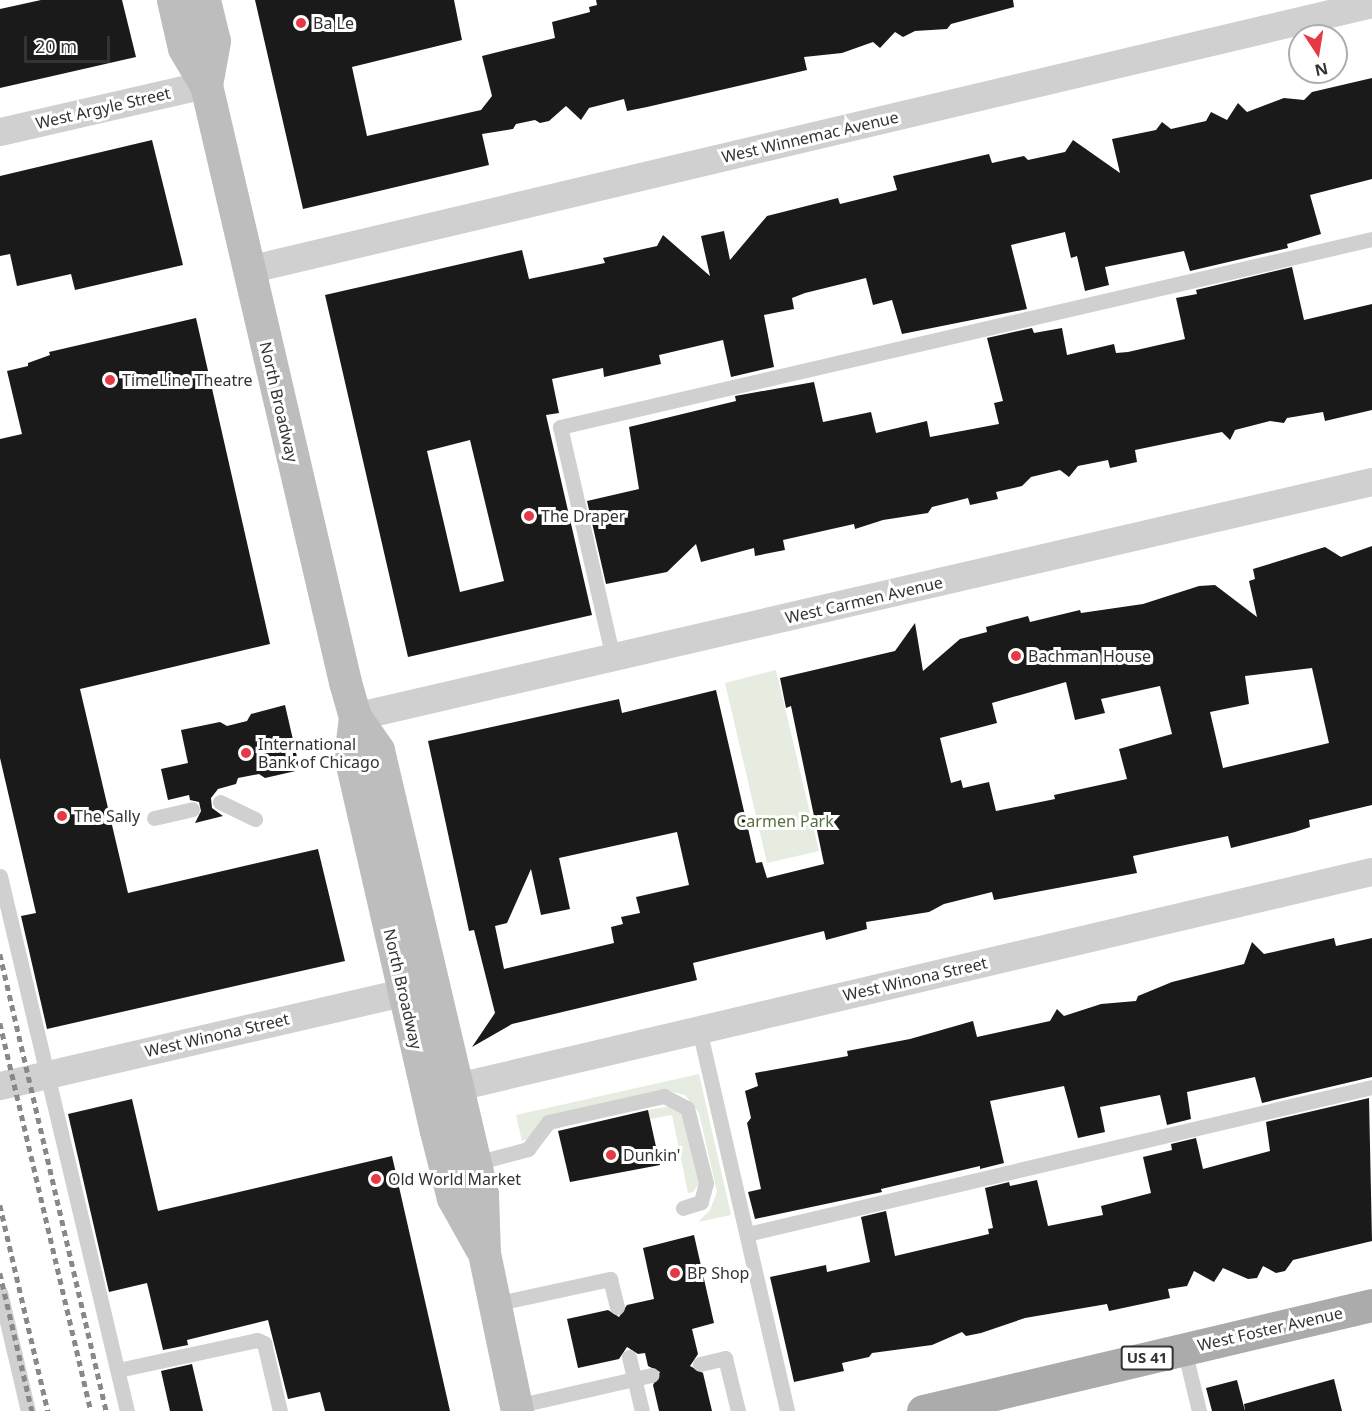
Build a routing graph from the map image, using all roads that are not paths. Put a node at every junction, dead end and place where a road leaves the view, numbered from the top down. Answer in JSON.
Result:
{"nodes":[{"id":1,"x":173,"y":0,"type":"edge"},
{"id":2,"x":204,"y":0,"type":"edge"},
{"id":3,"x":1372,"y":4,"type":"edge"},
{"id":4,"x":206,"y":85,"type":"junction"},
{"id":5,"x":0,"y":132,"type":"edge"},
{"id":6,"x":1372,"y":239,"type":"edge"},
{"id":7,"x":249,"y":270,"type":"junction"},
{"id":8,"x":1372,"y":482,"type":"edge"},
{"id":9,"x":613,"y":658,"type":"junction"},
{"id":10,"x":355,"y":717,"type":"junction"},
{"id":11,"x":220,"y":802,"type":"dead end"},
{"id":12,"x":192,"y":809,"type":"dead end"},
{"id":13,"x":154,"y":818,"type":"dead end"},
{"id":14,"x":255,"y":819,"type":"dead end"},
{"id":15,"x":1372,"y":872,"type":"edge"},
{"id":16,"x":0,"y":876,"type":"edge"},
{"id":17,"x":419,"y":989,"type":"junction"},
{"id":18,"x":699,"y":1029,"type":"junction"},
{"id":19,"x":47,"y":1075,"type":"junction"},
{"id":20,"x":0,"y":1086,"type":"edge"},
{"id":21,"x":458,"y":1086,"type":"junction"},
{"id":22,"x":1372,"y":1087,"type":"edge"},
{"id":23,"x":475,"y":1163,"type":"junction"},
{"id":24,"x":683,"y":1208,"type":"dead end"},
{"id":25,"x":747,"y":1234,"type":"junction"},
{"id":26,"x":484,"y":1253,"type":"junction"},
{"id":27,"x":0,"y":1292,"type":"edge"},
{"id":28,"x":494,"y":1304,"type":"junction"},
{"id":29,"x":1372,"y":1305,"type":"edge"},
{"id":30,"x":617,"y":1307,"type":"dead end"},
{"id":31,"x":1184,"y":1349,"type":"junction"},
{"id":32,"x":629,"y":1357,"type":"dead end"},
{"id":33,"x":700,"y":1364,"type":"dead end"},
{"id":34,"x":118,"y":1370,"type":"junction"},
{"id":35,"x":651,"y":1375,"type":"dead end"},
{"id":36,"x":634,"y":1379,"type":"junction"},
{"id":37,"x":976,"y":1405,"type":"edge"},
{"id":38,"x":517,"y":1409,"type":"edge"},
{"id":39,"x":28,"y":1411,"type":"edge"},
{"id":40,"x":127,"y":1411,"type":"edge"},
{"id":41,"x":280,"y":1411,"type":"edge"},
{"id":42,"x":642,"y":1411,"type":"edge"},
{"id":43,"x":738,"y":1411,"type":"edge"},
{"id":44,"x":787,"y":1411,"type":"edge"},
{"id":45,"x":923,"y":1411,"type":"edge"},
{"id":46,"x":1198,"y":1411,"type":"edge"}],
"edges":[{"from":1,"to":4,"type":"main road","name":"North Broadway"},
{"from":2,"to":4,"type":"main road","name":"North Broadway"},
{"from":3,"to":7,"type":"street","name":"West Winnemac Avenue"},
{"from":4,"to":5,"type":"street","name":"West Argyle Street"},
{"from":4,"to":7,"type":"main road","name":"North Broadway"},
{"from":6,"to":9,"type":"lane"},
{"from":7,"to":10,"type":"main road","name":"North Broadway"},
{"from":8,"to":9,"type":"street","name":"West Carmen Avenue"},
{"from":9,"to":10,"type":"street","name":"West Carmen Avenue"},
{"from":10,"to":17,"type":"main road","name":"North Broadway"},
{"from":11,"to":14,"type":"lane"},
{"from":12,"to":13,"type":"lane"},
{"from":15,"to":18,"type":"street","name":"West Winona Street"},
{"from":16,"to":19,"type":"lane"},
{"from":17,"to":19,"type":"street","name":"West Winona Street"},
{"from":17,"to":21,"type":"main road","name":"North Broadway"},
{"from":17,"to":26,"type":"main road","name":"North Broadway"},
{"from":18,"to":21,"type":"street","name":"West Winona Street"},
{"from":18,"to":25,"type":"lane"},
{"from":19,"to":20,"type":"street","name":"West Winona Street"},
{"from":19,"to":34,"type":"lane"},
{"from":21,"to":23,"type":"main road","name":"North Broadway"},
{"from":22,"to":25,"type":"lane"},
{"from":23,"to":24,"type":"lane"},
{"from":23,"to":26,"type":"main road","name":"North Broadway"},
{"from":25,"to":44,"type":"lane"},
{"from":26,"to":28,"type":"main road","name":"North Broadway"},
{"from":27,"to":39,"type":"lane"},
{"from":28,"to":30,"type":"lane"},
{"from":28,"to":38,"type":"main road","name":"North Broadway"},
{"from":29,"to":31,"type":"main road","name":"West Foster Avenue","number":"US 41"},
{"from":31,"to":37,"type":"main road","name":"West Foster Avenue","number":"US 41"},
{"from":31,"to":46,"type":"lane"},
{"from":32,"to":36,"type":"lane"},
{"from":33,"to":43,"type":"lane"},
{"from":34,"to":40,"type":"lane"},
{"from":34,"to":41,"type":"lane"},
{"from":35,"to":36,"type":"lane"},
{"from":36,"to":38,"type":"lane"},
{"from":36,"to":42,"type":"lane"},
{"from":37,"to":45,"type":"main road","name":"West Foster Avenue","number":"US 41"}]}
